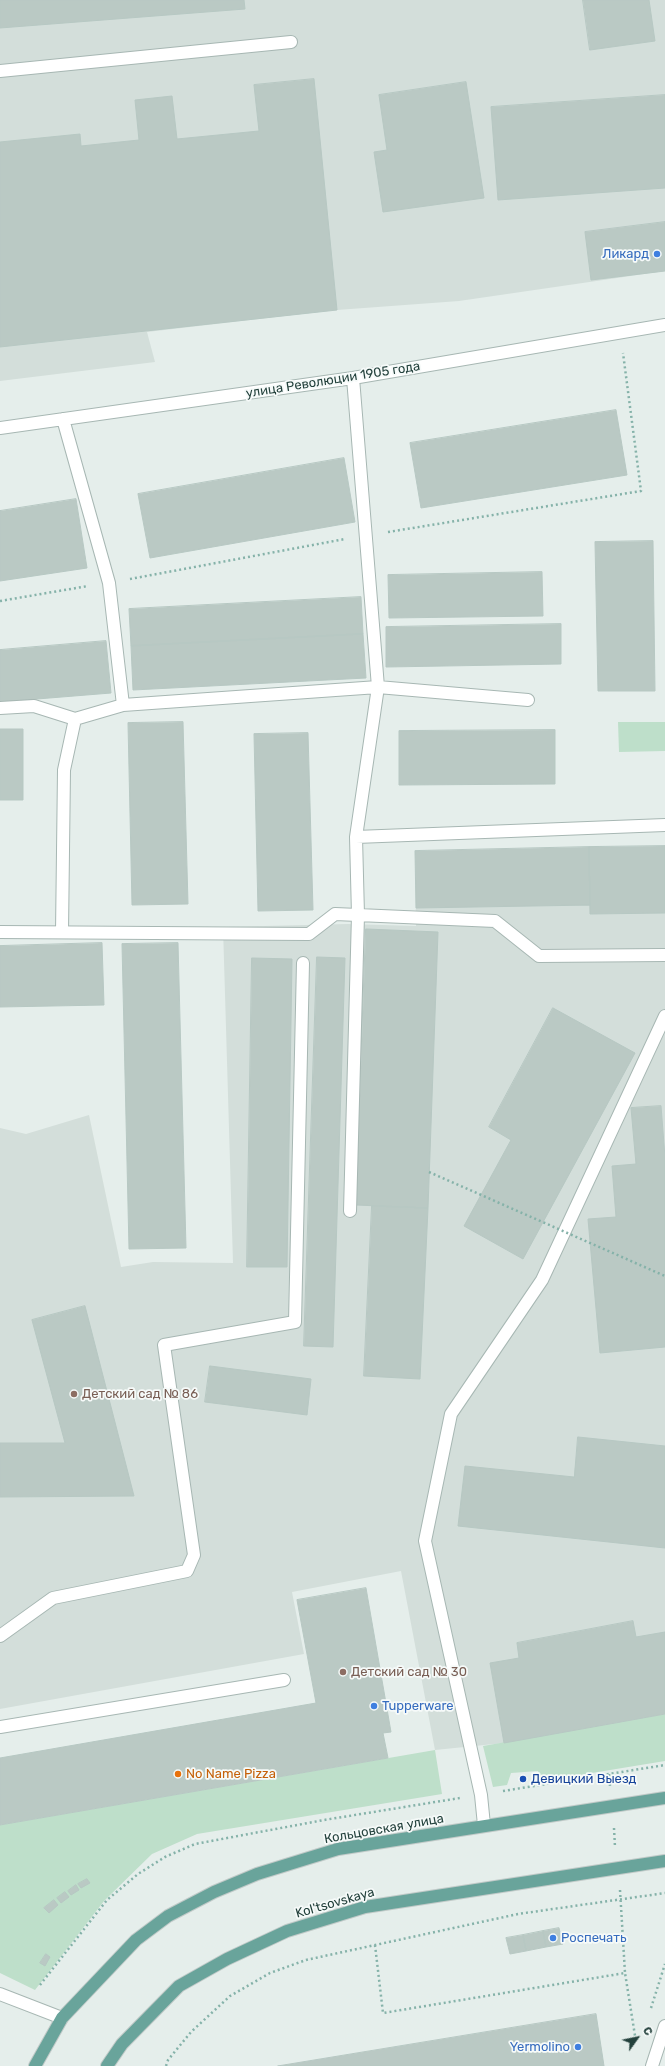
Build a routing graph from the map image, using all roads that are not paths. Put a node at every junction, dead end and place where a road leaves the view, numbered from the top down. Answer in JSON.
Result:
{"nodes":[{"id":1,"x":291,"y":42,"type":"dead end"},
{"id":2,"x":0,"y":72,"type":"edge"},
{"id":3,"x":665,"y":326,"type":"edge"},
{"id":4,"x":352,"y":378,"type":"junction"},
{"id":5,"x":63,"y":419,"type":"junction"},
{"id":6,"x":0,"y":428,"type":"edge"},
{"id":7,"x":378,"y":687,"type":"junction"},
{"id":8,"x":528,"y":700,"type":"dead end"},
{"id":9,"x":123,"y":705,"type":"junction"},
{"id":10,"x":0,"y":708,"type":"edge"},
{"id":11,"x":76,"y":719,"type":"junction"},
{"id":12,"x":665,"y":825,"type":"edge"},
{"id":13,"x":356,"y":837,"type":"junction"},
{"id":14,"x":358,"y":915,"type":"junction"},
{"id":15,"x":0,"y":932,"type":"edge"},
{"id":16,"x":62,"y":932,"type":"junction"},
{"id":17,"x":665,"y":955,"type":"edge"},
{"id":18,"x":303,"y":963,"type":"dead end"},
{"id":19,"x":665,"y":1016,"type":"edge"},
{"id":20,"x":350,"y":1211,"type":"dead end"},
{"id":21,"x":0,"y":1636,"type":"edge"},
{"id":22,"x":284,"y":1680,"type":"dead end"},
{"id":23,"x":0,"y":1727,"type":"edge"},
{"id":24,"x":665,"y":1798,"type":"edge"},
{"id":25,"x":484,"y":1825,"type":"junction"},
{"id":26,"x":665,"y":1861,"type":"edge"},
{"id":27,"x":0,"y":1994,"type":"edge"},
{"id":28,"x":62,"y":2018,"type":"junction"},
{"id":29,"x":665,"y":2026,"type":"edge"},
{"id":30,"x":34,"y":2066,"type":"edge"},
{"id":31,"x":107,"y":2066,"type":"edge"},
{"id":32,"x":652,"y":2066,"type":"edge"}],
"edges":[{"from":1,"to":2,"type":"street"},
{"from":3,"to":4,"type":"street","name":"улица Революции 1905 года"},
{"from":4,"to":5,"type":"street","name":"улица Революции 1905 года"},
{"from":4,"to":7,"type":"street"},
{"from":5,"to":6,"type":"street","name":"улица Революции 1905 года"},
{"from":5,"to":9,"type":"street"},
{"from":7,"to":8,"type":"street"},
{"from":7,"to":9,"type":"street"},
{"from":7,"to":13,"type":"street"},
{"from":9,"to":11,"type":"street"},
{"from":10,"to":11,"type":"street"},
{"from":11,"to":16,"type":"street"},
{"from":12,"to":13,"type":"street"},
{"from":13,"to":14,"type":"street"},
{"from":14,"to":16,"type":"street"},
{"from":14,"to":17,"type":"street"},
{"from":14,"to":20,"type":"street"},
{"from":15,"to":16,"type":"street"},
{"from":18,"to":21,"type":"street"},
{"from":19,"to":25,"type":"street"},
{"from":22,"to":23,"type":"street"},
{"from":24,"to":25,"type":"main road","name":"Кольцовская улица"},
{"from":25,"to":28,"type":"main road","name":"Кольцовская улица"},
{"from":26,"to":31,"type":"main road","name":"Kol'tsovskaya"},
{"from":27,"to":28,"type":"street"},
{"from":28,"to":30,"type":"main road","name":"Кольцовская улица"},
{"from":29,"to":32,"type":"street"}]}
